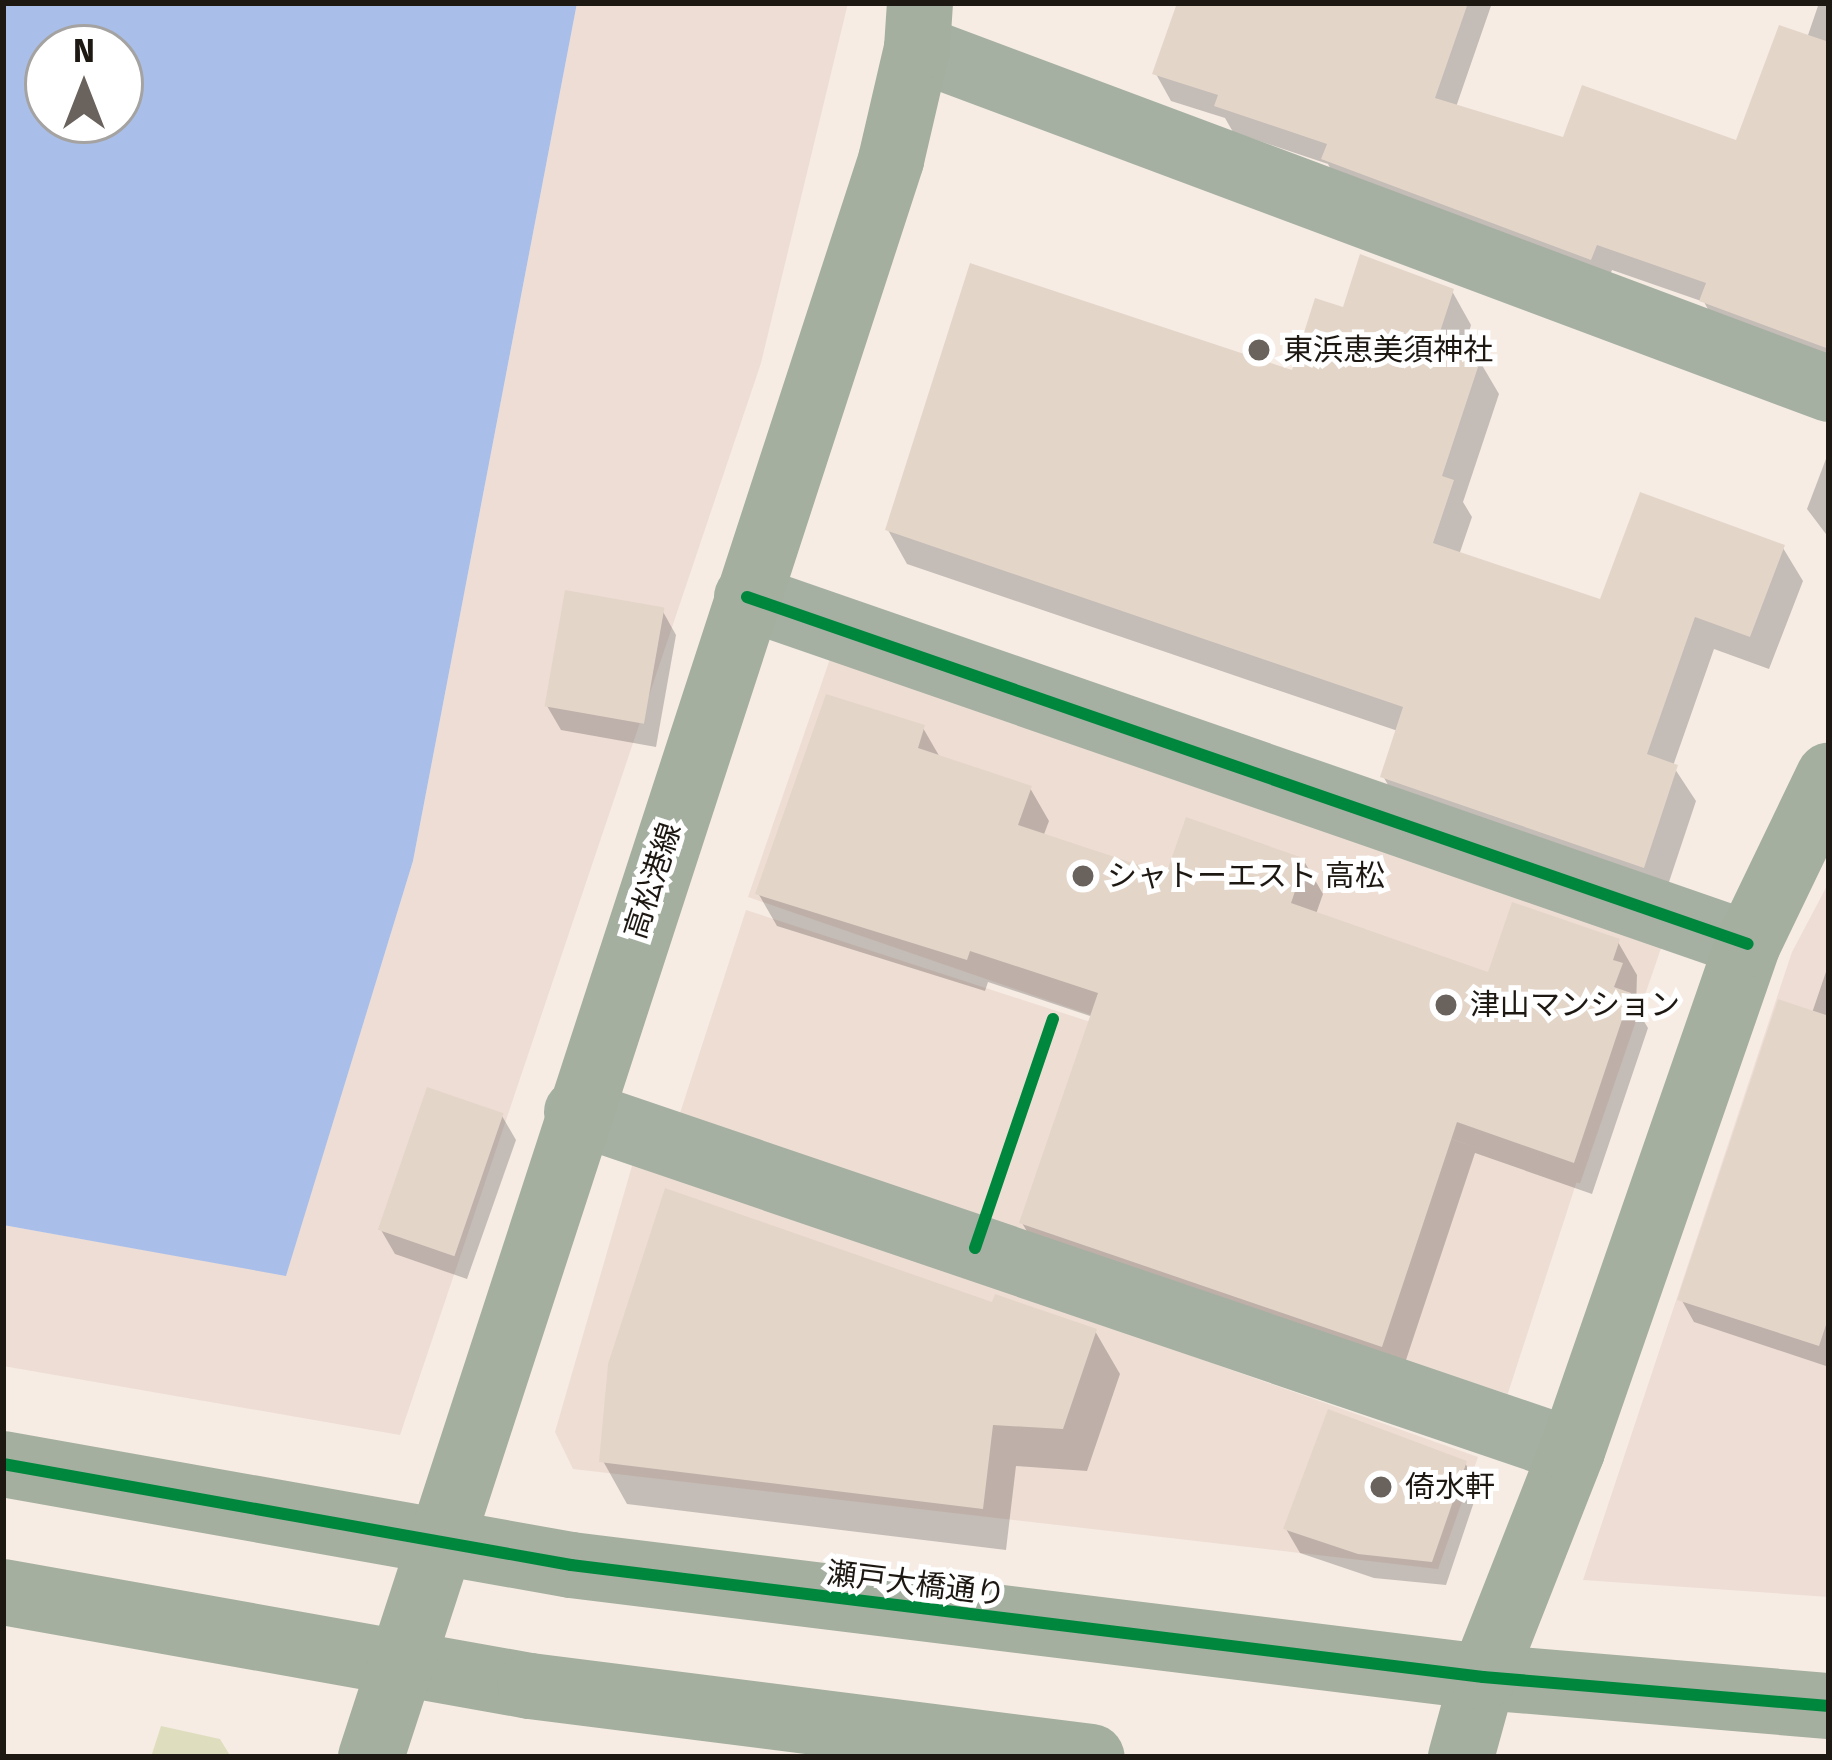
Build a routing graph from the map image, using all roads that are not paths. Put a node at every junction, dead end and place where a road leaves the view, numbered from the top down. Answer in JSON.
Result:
{"nodes":[{"id":1,"x":919,"y":26,"type":"edge"},
{"id":2,"x":1829,"y":389,"type":"edge"},
{"id":3,"x":747,"y":597,"type":"junction"},
{"id":4,"x":1829,"y":776,"type":"edge"},
{"id":5,"x":1748,"y":944,"type":"junction"},
{"id":6,"x":577,"y":1112,"type":"junction"},
{"id":7,"x":1572,"y":1451,"type":"junction"},
{"id":8,"x":3,"y":1464,"type":"edge"},
{"id":9,"x":438,"y":1541,"type":"junction"},
{"id":10,"x":3,"y":1592,"type":"edge"},
{"id":11,"x":398,"y":1664,"type":"junction"},
{"id":12,"x":1483,"y":1677,"type":"junction"},
{"id":13,"x":1829,"y":1706,"type":"edge"},
{"id":14,"x":876,"y":1745,"type":"edge"},
{"id":15,"x":370,"y":1757,"type":"edge"},
{"id":16,"x":1092,"y":1757,"type":"edge"},
{"id":17,"x":1461,"y":1757,"type":"edge"}],
"edges":[{"from":1,"to":2,"type":"street"},
{"from":1,"to":3,"type":"street","name":"高松港線"},
{"from":3,"to":5,"type":"street"},
{"from":3,"to":6,"type":"street","name":"高松港線"},
{"from":4,"to":5,"type":"street"},
{"from":5,"to":7,"type":"street"},
{"from":6,"to":7,"type":"street"},
{"from":6,"to":9,"type":"street","name":"高松港線"},
{"from":7,"to":12,"type":"street"},
{"from":8,"to":9,"type":"street","name":"瀬戸大橋通り"},
{"from":9,"to":11,"type":"street","name":"高松港線"},
{"from":9,"to":12,"type":"street","name":"瀬戸大橋通り"},
{"from":10,"to":11,"type":"street"},
{"from":11,"to":14,"type":"street"},
{"from":11,"to":15,"type":"street","name":"高松港線"},
{"from":12,"to":13,"type":"street","name":"瀬戸大橋通り"},
{"from":12,"to":17,"type":"street"},
{"from":14,"to":16,"type":"street"}]}
